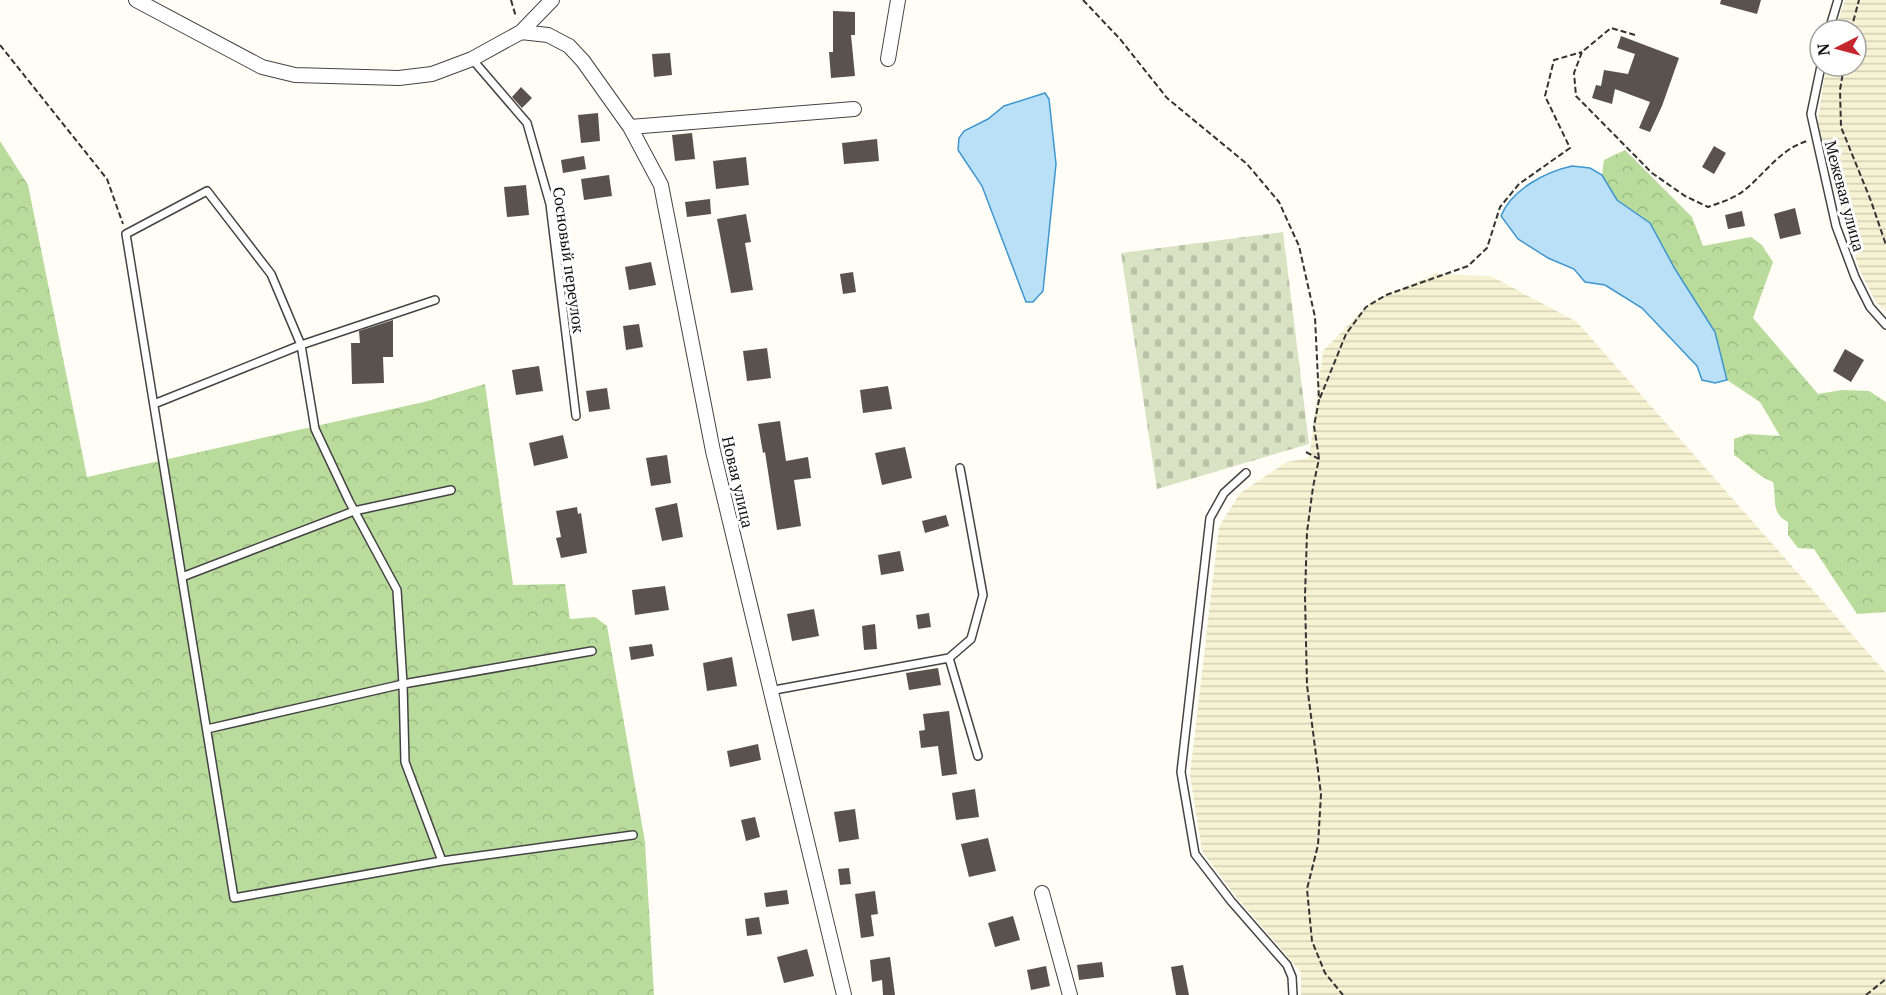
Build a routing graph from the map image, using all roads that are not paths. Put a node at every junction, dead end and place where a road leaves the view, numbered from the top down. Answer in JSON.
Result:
{"nodes":[{"id":1,"x":136,"y":0,"type":"edge"},
{"id":2,"x":552,"y":0,"type":"edge"},
{"id":3,"x":898,"y":0,"type":"edge"},
{"id":4,"x":1838,"y":0,"type":"edge"},
{"id":5,"x":1833,"y":18,"type":"edge"},
{"id":6,"x":521,"y":32,"type":"junction"},
{"id":7,"x":472,"y":59,"type":"junction"},
{"id":8,"x":888,"y":59,"type":"dead end"},
{"id":9,"x":1818,"y":78,"type":"edge"},
{"id":10,"x":854,"y":109,"type":"dead end"},
{"id":11,"x":630,"y":127,"type":"junction"},
{"id":12,"x":435,"y":300,"type":"dead end"},
{"id":13,"x":1886,"y":325,"type":"edge"},
{"id":14,"x":301,"y":345,"type":"junction"},
{"id":15,"x":154,"y":404,"type":"junction"},
{"id":16,"x":576,"y":416,"type":"dead end"},
{"id":17,"x":960,"y":468,"type":"dead end"},
{"id":18,"x":1246,"y":473,"type":"dead end"},
{"id":19,"x":451,"y":490,"type":"dead end"},
{"id":20,"x":354,"y":511,"type":"junction"},
{"id":21,"x":182,"y":578,"type":"junction"},
{"id":22,"x":592,"y":651,"type":"dead end"},
{"id":23,"x":949,"y":658,"type":"junction"},
{"id":24,"x":404,"y":684,"type":"junction"},
{"id":25,"x":769,"y":691,"type":"junction"},
{"id":26,"x":207,"y":729,"type":"junction"},
{"id":27,"x":978,"y":756,"type":"dead end"},
{"id":28,"x":633,"y":835,"type":"dead end"},
{"id":29,"x":442,"y":861,"type":"junction"},
{"id":30,"x":1042,"y":893,"type":"dead end"},
{"id":31,"x":844,"y":995,"type":"edge"},
{"id":32,"x":1070,"y":995,"type":"edge"},
{"id":33,"x":1293,"y":995,"type":"edge"}],
"edges":[{"from":1,"to":7,"type":"street"},
{"from":2,"to":6,"type":"street"},
{"from":3,"to":8,"type":"street"},
{"from":4,"to":5,"type":"lane"},
{"from":6,"to":7,"type":"street"},
{"from":6,"to":11,"type":"street","name":"Новая улица"},
{"from":7,"to":16,"type":"lane","name":"Сосновый переулок"},
{"from":9,"to":13,"type":"lane","name":"Межевая улица"},
{"from":10,"to":11,"type":"street"},
{"from":11,"to":25,"type":"street","name":"Новая улица"},
{"from":12,"to":14,"type":"lane"},
{"from":14,"to":15,"type":"lane"},
{"from":14,"to":15,"type":"lane"},
{"from":14,"to":20,"type":"lane"},
{"from":15,"to":21,"type":"lane"},
{"from":17,"to":23,"type":"lane"},
{"from":18,"to":33,"type":"lane"},
{"from":19,"to":20,"type":"lane"},
{"from":20,"to":21,"type":"lane"},
{"from":20,"to":24,"type":"lane"},
{"from":21,"to":26,"type":"lane"},
{"from":22,"to":24,"type":"lane"},
{"from":23,"to":25,"type":"lane"},
{"from":23,"to":27,"type":"lane"},
{"from":24,"to":26,"type":"lane"},
{"from":24,"to":29,"type":"lane"},
{"from":25,"to":31,"type":"street","name":"Новая улица"},
{"from":26,"to":29,"type":"lane"},
{"from":28,"to":29,"type":"lane"},
{"from":30,"to":32,"type":"street"}]}
